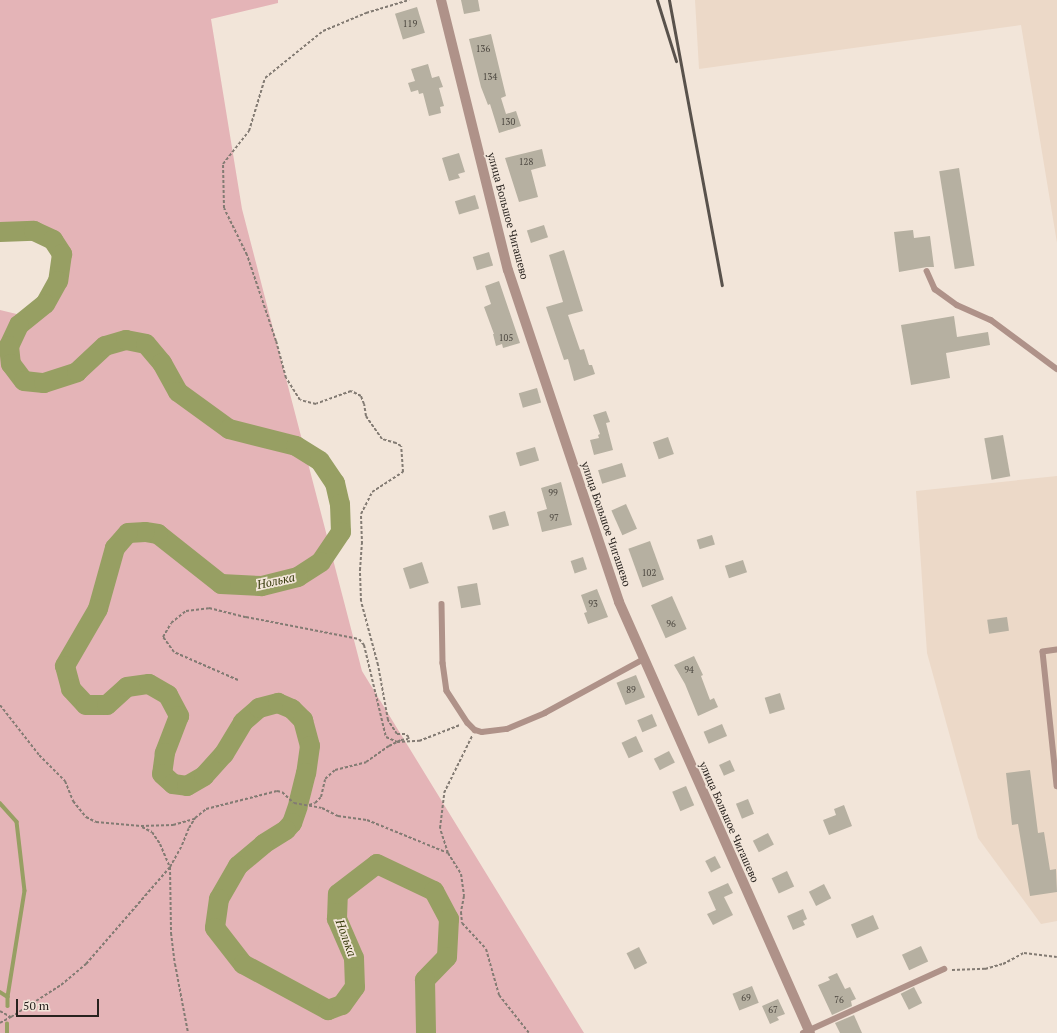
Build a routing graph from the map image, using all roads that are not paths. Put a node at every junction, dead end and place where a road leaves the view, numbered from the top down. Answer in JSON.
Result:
{"nodes":[{"id":1,"x":441,"y":0,"type":"edge"},
{"id":2,"x":927,"y":271,"type":"dead end"},
{"id":3,"x":1057,"y":369,"type":"edge"},
{"id":4,"x":442,"y":604,"type":"dead end"},
{"id":5,"x":1057,"y":650,"type":"edge"},
{"id":6,"x":644,"y":658,"type":"junction"},
{"id":7,"x":1057,"y":786,"type":"edge"},
{"id":8,"x":944,"y":969,"type":"road end"},
{"id":9,"x":807,"y":1032,"type":"edge"}],
"edges":[{"from":1,"to":6,"type":"street","name":"улица Большое Чигашево"},
{"from":2,"to":3,"type":"lane"},
{"from":4,"to":6,"type":"lane"},
{"from":5,"to":7,"type":"lane"},
{"from":6,"to":9,"type":"street","name":"улица Большое Чигашево"},
{"from":8,"to":9,"type":"lane"}]}
